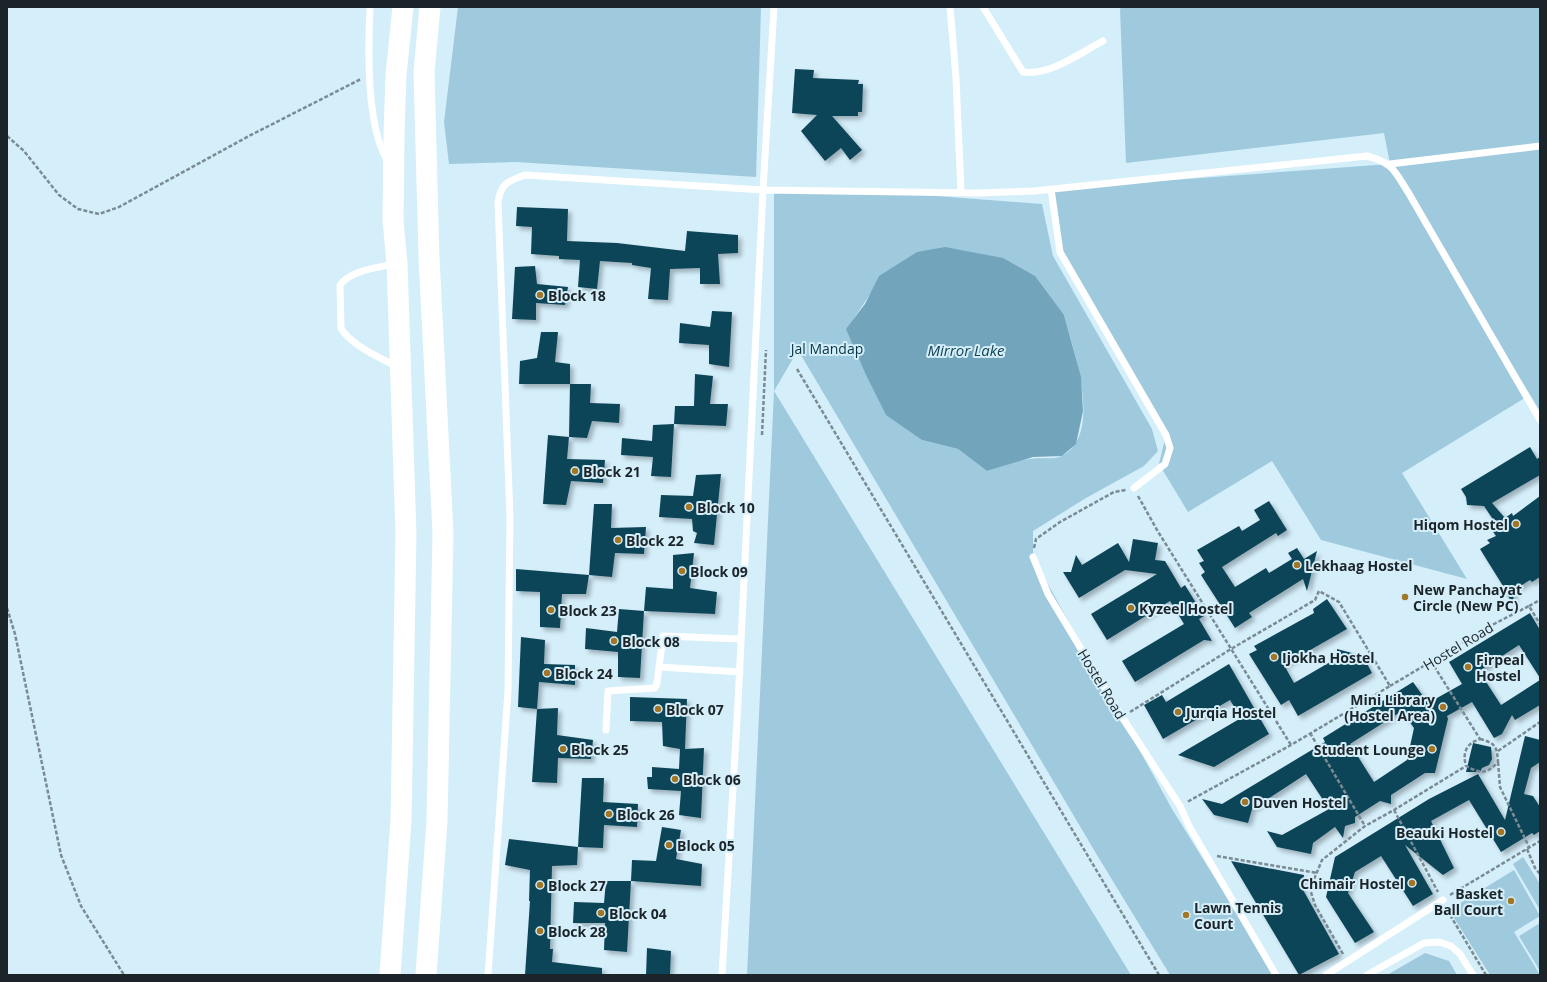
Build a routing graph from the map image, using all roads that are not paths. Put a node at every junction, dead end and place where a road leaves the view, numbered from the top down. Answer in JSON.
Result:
{"nodes":[{"id":1,"x":370,"y":7,"type":"edge"},
{"id":2,"x":403,"y":7,"type":"edge"},
{"id":3,"x":430,"y":7,"type":"edge"},
{"id":4,"x":774,"y":7,"type":"edge"},
{"id":5,"x":950,"y":7,"type":"edge"},
{"id":6,"x":983,"y":7,"type":"edge"},
{"id":7,"x":1103,"y":41,"type":"dead end"},
{"id":8,"x":1540,"y":146,"type":"edge"},
{"id":9,"x":1390,"y":164,"type":"junction"},
{"id":10,"x":394,"y":171,"type":"junction"},
{"id":11,"x":1051,"y":189,"type":"junction"},
{"id":12,"x":763,"y":190,"type":"junction"},
{"id":13,"x":961,"y":192,"type":"junction"},
{"id":14,"x":429,"y":257,"type":"junction"},
{"id":15,"x":397,"y":263,"type":"junction"},
{"id":16,"x":400,"y":369,"type":"junction"},
{"id":17,"x":1540,"y":420,"type":"edge"},
{"id":18,"x":1134,"y":488,"type":"road end"},
{"id":19,"x":1033,"y":557,"type":"road end"},
{"id":20,"x":741,"y":639,"type":"junction"},
{"id":21,"x":659,"y":667,"type":"junction"},
{"id":22,"x":740,"y":672,"type":"junction"},
{"id":23,"x":606,"y":730,"type":"dead end"},
{"id":24,"x":1443,"y":900,"type":"road end"},
{"id":25,"x":390,"y":975,"type":"edge"},
{"id":26,"x":426,"y":975,"type":"edge"},
{"id":27,"x":488,"y":975,"type":"edge"},
{"id":28,"x":722,"y":975,"type":"edge"},
{"id":29,"x":1276,"y":975,"type":"edge"},
{"id":30,"x":1326,"y":975,"type":"edge"},
{"id":31,"x":1367,"y":975,"type":"edge"},
{"id":32,"x":1473,"y":975,"type":"edge"}],
"edges":[{"from":1,"to":10,"type":"lane"},
{"from":2,"to":10,"type":"street"},
{"from":3,"to":14,"type":"street"},
{"from":4,"to":12,"type":"lane"},
{"from":5,"to":13,"type":"lane"},
{"from":6,"to":7,"type":"lane"},
{"from":8,"to":9,"type":"lane"},
{"from":9,"to":11,"type":"lane"},
{"from":9,"to":17,"type":"lane"},
{"from":10,"to":15,"type":"street"},
{"from":11,"to":13,"type":"lane"},
{"from":11,"to":18,"type":"lane"},
{"from":12,"to":13,"type":"lane"},
{"from":12,"to":20,"type":"lane"},
{"from":12,"to":27,"type":"lane"},
{"from":14,"to":15,"type":"street"},
{"from":14,"to":26,"type":"street"},
{"from":15,"to":16,"type":"street"},
{"from":15,"to":16,"type":"lane"},
{"from":16,"to":25,"type":"street"},
{"from":19,"to":29,"type":"lane","name":"Hostel Road"},
{"from":20,"to":21,"type":"lane"},
{"from":20,"to":22,"type":"lane"},
{"from":21,"to":22,"type":"lane"},
{"from":21,"to":23,"type":"lane"},
{"from":22,"to":28,"type":"lane"},
{"from":24,"to":30,"type":"lane"},
{"from":31,"to":32,"type":"lane"}]}
